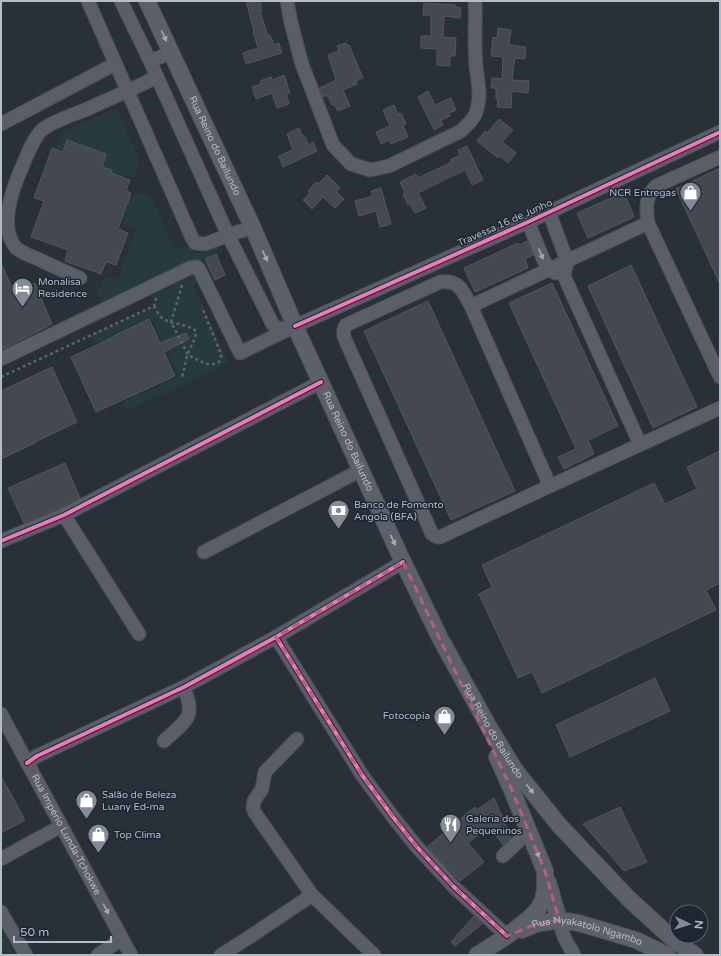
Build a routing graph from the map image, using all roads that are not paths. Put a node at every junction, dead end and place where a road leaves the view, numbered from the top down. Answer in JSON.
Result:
{"nodes":[{"id":1,"x":88,"y":1,"type":"edge"},
{"id":2,"x":121,"y":1,"type":"edge"},
{"id":3,"x":147,"y":1,"type":"edge"},
{"id":4,"x":287,"y":1,"type":"edge"},
{"id":5,"x":475,"y":1,"type":"edge"},
{"id":6,"x":171,"y":53,"type":"junction"},
{"id":7,"x":150,"y":61,"type":"junction"},
{"id":8,"x":115,"y":64,"type":"junction"},
{"id":9,"x":157,"y":77,"type":"junction"},
{"id":10,"x":127,"y":92,"type":"junction"},
{"id":11,"x":1,"y":124,"type":"edge"},
{"id":12,"x":720,"y":132,"type":"edge"},
{"id":13,"x":720,"y":157,"type":"edge"},
{"id":14,"x":549,"y":212,"type":"junction"},
{"id":15,"x":528,"y":222,"type":"junction"},
{"id":16,"x":648,"y":223,"type":"junction"},
{"id":17,"x":253,"y":228,"type":"junction"},
{"id":18,"x":228,"y":235,"type":"junction"},
{"id":19,"x":567,"y":261,"type":"junction"},
{"id":20,"x":549,"y":270,"type":"junction"},
{"id":21,"x":564,"y":276,"type":"junction"},
{"id":22,"x":80,"y":278,"type":"dead end"},
{"id":23,"x":471,"y":306,"type":"junction"},
{"id":24,"x":295,"y":330,"type":"junction"},
{"id":25,"x":1,"y":359,"type":"edge"},
{"id":26,"x":720,"y":377,"type":"edge"},
{"id":27,"x":321,"y":382,"type":"junction"},
{"id":28,"x":720,"y":408,"type":"edge"},
{"id":29,"x":640,"y":444,"type":"junction"},
{"id":30,"x":361,"y":470,"type":"junction"},
{"id":31,"x":550,"y":486,"type":"junction"},
{"id":32,"x":64,"y":515,"type":"junction"},
{"id":33,"x":1,"y":541,"type":"edge"},
{"id":34,"x":204,"y":552,"type":"dead end"},
{"id":35,"x":403,"y":562,"type":"junction"},
{"id":36,"x":139,"y":634,"type":"dead end"},
{"id":37,"x":276,"y":636,"type":"junction"},
{"id":38,"x":440,"y":638,"type":"junction"},
{"id":39,"x":184,"y":687,"type":"junction"},
{"id":40,"x":1,"y":714,"type":"edge"},
{"id":41,"x":297,"y":739,"type":"dead end"},
{"id":42,"x":164,"y":741,"type":"dead end"},
{"id":43,"x":27,"y":763,"type":"junction"},
{"id":44,"x":61,"y":826,"type":"junction"},
{"id":45,"x":529,"y":831,"type":"junction"},
{"id":46,"x":503,"y":856,"type":"dead end"},
{"id":47,"x":1,"y":859,"type":"edge"},
{"id":48,"x":545,"y":871,"type":"junction"},
{"id":49,"x":312,"y":895,"type":"junction"},
{"id":50,"x":1,"y":912,"type":"edge"},
{"id":51,"x":559,"y":920,"type":"junction"},
{"id":52,"x":507,"y":936,"type":"junction"},
{"id":53,"x":122,"y":939,"type":"junction"},
{"id":54,"x":26,"y":955,"type":"edge"},
{"id":55,"x":98,"y":955,"type":"edge"},
{"id":56,"x":131,"y":955,"type":"edge"},
{"id":57,"x":221,"y":955,"type":"edge"},
{"id":58,"x":374,"y":955,"type":"edge"},
{"id":59,"x":477,"y":955,"type":"edge"},
{"id":60,"x":574,"y":955,"type":"edge"},
{"id":61,"x":667,"y":955,"type":"edge"},
{"id":62,"x":695,"y":955,"type":"edge"}],
"edges":[{"from":1,"to":8,"type":"street"},
{"from":2,"to":7,"type":"street"},
{"from":3,"to":6,"type":"main road","name":"Rua Reino do Bailundo","one_way":true},
{"from":4,"to":5,"type":"street"},
{"from":6,"to":7,"type":"street"},
{"from":6,"to":17,"type":"main road","name":"Rua Reino do Bailundo"},
{"from":7,"to":9,"type":"street"},
{"from":8,"to":10,"type":"street"},
{"from":8,"to":11,"type":"street"},
{"from":9,"to":10,"type":"street"},
{"from":9,"to":18,"type":"street"},
{"from":10,"to":18,"type":"street"},
{"from":10,"to":22,"type":"street"},
{"from":12,"to":14,"type":"street","name":"Travessa 16 de Junho"},
{"from":13,"to":16,"type":"street"},
{"from":14,"to":15,"type":"street","name":"Travessa 16 de Junho"},
{"from":14,"to":19,"type":"street"},
{"from":15,"to":20,"type":"street","one_way":true},
{"from":15,"to":24,"type":"street","name":"Travessa 16 de Junho"},
{"from":16,"to":19,"type":"street"},
{"from":16,"to":26,"type":"street"},
{"from":17,"to":18,"type":"street"},
{"from":17,"to":24,"type":"main road","name":"Rua Reino do Bailundo","one_way":true},
{"from":18,"to":24,"type":"street"},
{"from":19,"to":20,"type":"street"},
{"from":19,"to":21,"type":"street"},
{"from":20,"to":21,"type":"street"},
{"from":20,"to":23,"type":"street"},
{"from":21,"to":29,"type":"street"},
{"from":23,"to":31,"type":"street"},
{"from":23,"to":31,"type":"street"},
{"from":24,"to":25,"type":"street","name":"Travessa 16 de Junho"},
{"from":24,"to":27,"type":"main road","name":"Rua Reino do Bailundo"},
{"from":27,"to":30,"type":"main road","name":"Rua Reino do Bailundo"},
{"from":27,"to":32,"type":"street"},
{"from":28,"to":29,"type":"street"},
{"from":29,"to":31,"type":"street"},
{"from":30,"to":34,"type":"street"},
{"from":30,"to":35,"type":"main road","name":"Rua Reino do Bailundo","one_way":true},
{"from":32,"to":33,"type":"street"},
{"from":32,"to":36,"type":"street"},
{"from":35,"to":37,"type":"street"},
{"from":35,"to":38,"type":"main road","name":"Rua Reino do Bailundo"},
{"from":37,"to":39,"type":"street"},
{"from":37,"to":52,"type":"street"},
{"from":38,"to":45,"type":"main road","name":"Rua Nyakatolo Ngambo"},
{"from":38,"to":62,"type":"main road","name":"Rua Reino do Bailundo","one_way":true},
{"from":39,"to":42,"type":"street"},
{"from":39,"to":43,"type":"street"},
{"from":40,"to":43,"type":"street","name":"Rua Império Lunda-Tchokwe"},
{"from":41,"to":49,"type":"street"},
{"from":43,"to":44,"type":"street","name":"Rua Império Lunda-Tchokwe"},
{"from":44,"to":47,"type":"street"},
{"from":44,"to":53,"type":"street","name":"Rua Império Lunda-Tchokwe","one_way":true},
{"from":45,"to":46,"type":"street"},
{"from":45,"to":48,"type":"main road","name":"Rua Nyakatolo Ngambo","one_way":true},
{"from":48,"to":51,"type":"main road"},
{"from":48,"to":52,"type":"main road","name":"Rua Nyakatolo Ngambo"},
{"from":49,"to":57,"type":"street"},
{"from":49,"to":58,"type":"street"},
{"from":50,"to":54,"type":"street"},
{"from":51,"to":52,"type":"main road","name":"Rua Nyakatolo Ngambo"},
{"from":51,"to":60,"type":"street"},
{"from":51,"to":61,"type":"main road","name":"Rua Nyakatolo Ngambo"},
{"from":52,"to":59,"type":"main road","name":"Rua Nyakatolo Ngambo"},
{"from":53,"to":55,"type":"street"},
{"from":53,"to":56,"type":"street","name":"Rua Império Lunda-Tchokwe"}]}
